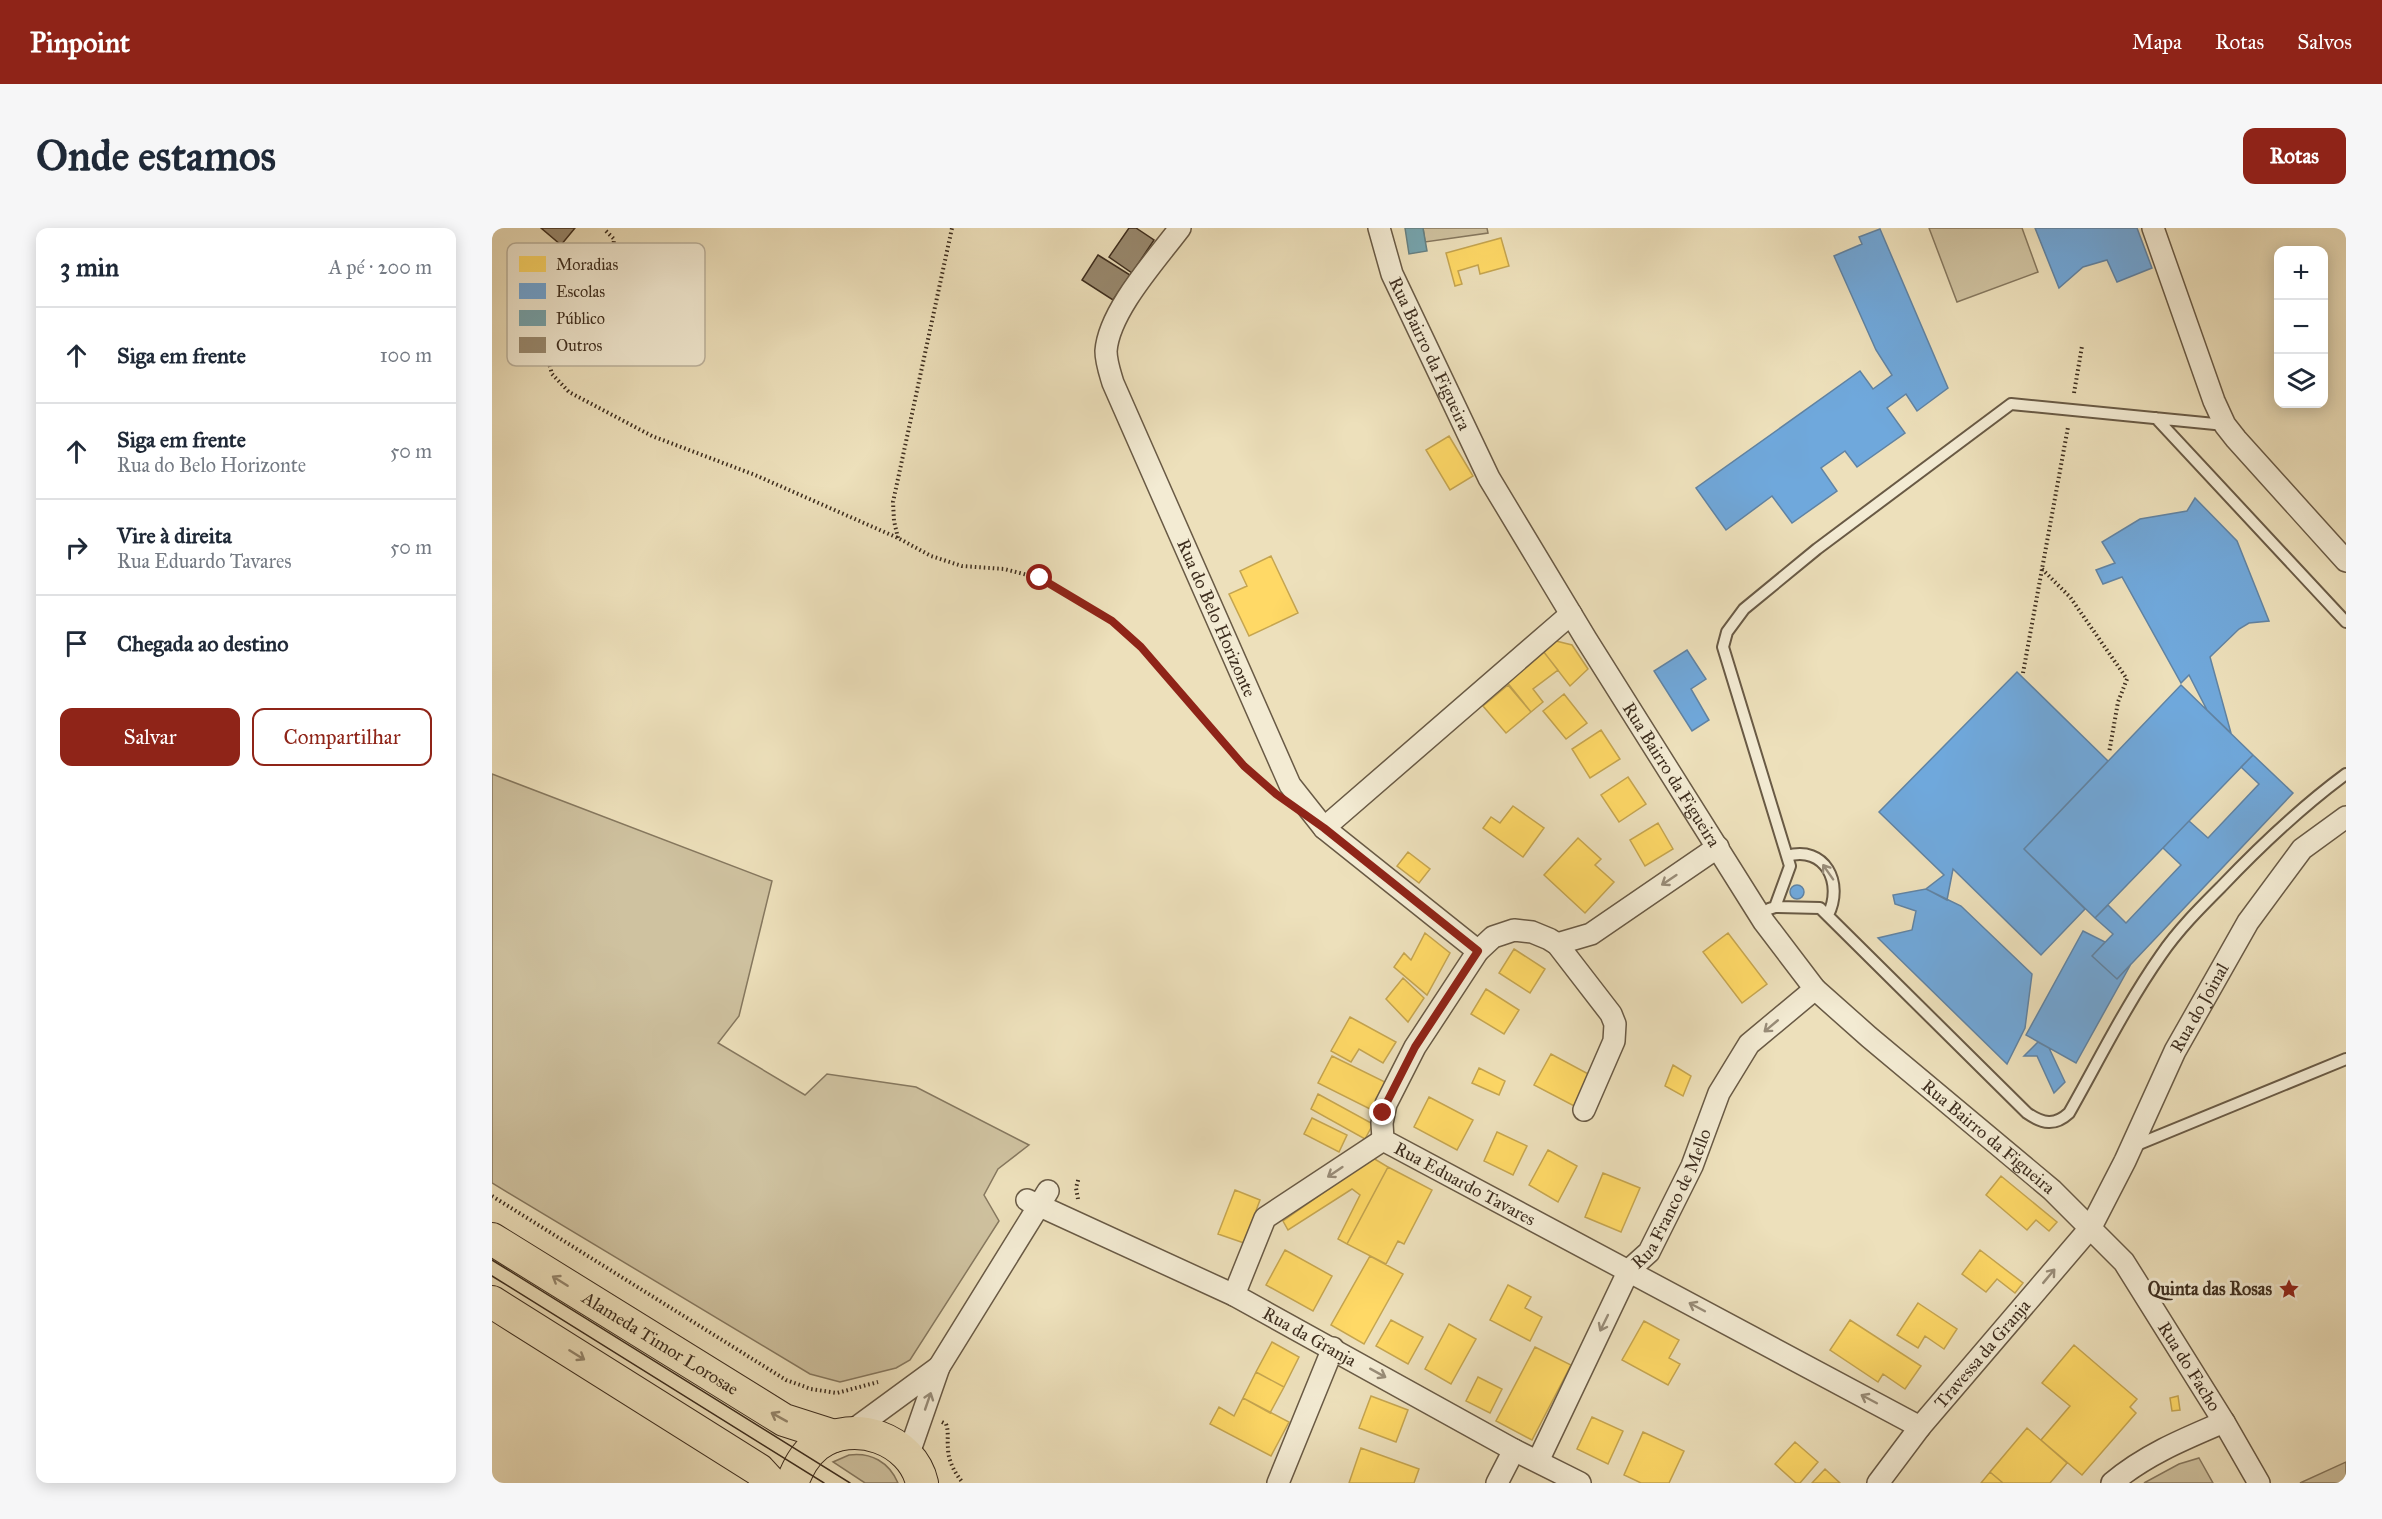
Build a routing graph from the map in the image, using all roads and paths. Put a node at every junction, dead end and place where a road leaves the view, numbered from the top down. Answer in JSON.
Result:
{"nodes":[{"id":1,"x":952,"y":228,"type":"edge"},
{"id":2,"x":1180,"y":228,"type":"edge"},
{"id":3,"x":1379,"y":228,"type":"edge"},
{"id":4,"x":2153,"y":228,"type":"edge"},
{"id":5,"x":606,"y":231,"type":"dead end"},
{"id":6,"x":614,"y":243,"type":"edge"},
{"id":7,"x":2082,"y":346,"type":"dead end"},
{"id":8,"x":550,"y":366,"type":"edge"},
{"id":9,"x":2071,"y":410,"type":"junction"},
{"id":10,"x":2156,"y":418,"type":"junction"},
{"id":11,"x":2225,"y":425,"type":"junction"},
{"id":12,"x":898,"y":538,"type":"junction"},
{"id":13,"x":2346,"y":561,"type":"edge"},
{"id":14,"x":2042,"y":569,"type":"junction"},
{"id":15,"x":1570,"y":614,"type":"junction"},
{"id":16,"x":2346,"y":622,"type":"edge"},
{"id":17,"x":2023,"y":673,"type":"dead end"},
{"id":18,"x":2109,"y":753,"type":"dead end"},
{"id":19,"x":2346,"y":774,"type":"edge"},
{"id":20,"x":1268,"y":787,"type":"dead end"},
{"id":21,"x":2346,"y":817,"type":"edge"},
{"id":22,"x":1324,"y":828,"type":"junction"},
{"id":23,"x":1718,"y":847,"type":"junction"},
{"id":24,"x":1787,"y":856,"type":"junction"},
{"id":25,"x":1767,"y":910,"type":"junction"},
{"id":26,"x":1828,"y":915,"type":"junction"},
{"id":27,"x":1557,"y":944,"type":"junction"},
{"id":28,"x":1478,"y":951,"type":"junction"},
{"id":29,"x":1815,"y":989,"type":"junction"},
{"id":30,"x":2346,"y":1059,"type":"edge"},
{"id":31,"x":1584,"y":1110,"type":"dead end"},
{"id":32,"x":1383,"y":1140,"type":"junction"},
{"id":33,"x":2131,"y":1147,"type":"junction"},
{"id":34,"x":492,"y":1196,"type":"edge"},
{"id":35,"x":2091,"y":1227,"type":"junction"},
{"id":36,"x":492,"y":1239,"type":"edge"},
{"id":37,"x":1629,"y":1270,"type":"junction"},
{"id":38,"x":1234,"y":1295,"type":"junction"},
{"id":39,"x":492,"y":1302,"type":"edge"},
{"id":40,"x":1333,"y":1348,"type":"junction"},
{"id":41,"x":939,"y":1367,"type":"junction"},
{"id":42,"x":886,"y":1386,"type":"dead end"},
{"id":43,"x":941,"y":1422,"type":"dead end"},
{"id":44,"x":2224,"y":1422,"type":"junction"},
{"id":45,"x":1920,"y":1427,"type":"junction"},
{"id":46,"x":842,"y":1434,"type":"junction"},
{"id":47,"x":1514,"y":1450,"type":"junction"},
{"id":48,"x":1538,"y":1461,"type":"junction"},
{"id":49,"x":919,"y":1475,"type":"edge"},
{"id":50,"x":771,"y":1483,"type":"edge"},
{"id":51,"x":792,"y":1483,"type":"edge"},
{"id":52,"x":963,"y":1483,"type":"edge"},
{"id":53,"x":1278,"y":1483,"type":"edge"},
{"id":54,"x":1497,"y":1483,"type":"edge"},
{"id":55,"x":1580,"y":1483,"type":"edge"},
{"id":56,"x":1878,"y":1483,"type":"edge"},
{"id":57,"x":2112,"y":1483,"type":"edge"},
{"id":58,"x":2259,"y":1483,"type":"edge"}],
"edges":[{"from":1,"to":12,"type":"path"},
{"from":2,"to":22,"type":"street","name":"Rua do Belo Horizonte"},
{"from":3,"to":15,"type":"street","name":"Rua Bairro da Figueira"},
{"from":4,"to":11,"type":"street"},
{"from":5,"to":6,"type":"path"},
{"from":7,"to":9,"type":"path"},
{"from":8,"to":12,"type":"path"},
{"from":9,"to":10,"type":"lane"},
{"from":9,"to":14,"type":"path"},
{"from":9,"to":24,"type":"lane"},
{"from":10,"to":11,"type":"lane"},
{"from":10,"to":16,"type":"lane"},
{"from":11,"to":13,"type":"street"},
{"from":12,"to":20,"type":"path"},
{"from":14,"to":17,"type":"path"},
{"from":14,"to":18,"type":"path"},
{"from":15,"to":22,"type":"street"},
{"from":15,"to":23,"type":"street","name":"Rua Bairro da Figueira"},
{"from":19,"to":26,"type":"lane"},
{"from":21,"to":33,"type":"street","name":"Rua do Joinal"},
{"from":22,"to":28,"type":"street","name":"Rua do Belo Horizonte"},
{"from":23,"to":25,"type":"street","name":"Rua Bairro da Figueira"},
{"from":23,"to":27,"type":"street","one_way":true},
{"from":24,"to":25,"type":"lane"},
{"from":26,"to":24,"type":"lane","one_way":true},
{"from":25,"to":26,"type":"lane"},
{"from":25,"to":29,"type":"street","name":"Rua Bairro da Figueira"},
{"from":27,"to":28,"type":"street","name":"Rua Eduardo Tavares"},
{"from":27,"to":31,"type":"street","name":"Rua Eduardo Tavares"},
{"from":28,"to":32,"type":"street","name":"Rua Eduardo Tavares"},
{"from":29,"to":35,"type":"street","name":"Rua Bairro da Figueira"},
{"from":29,"to":37,"type":"street","name":"Rua Franco de Mello","one_way":true},
{"from":30,"to":33,"type":"lane"},
{"from":32,"to":37,"type":"street","name":"Rua Eduardo Tavares"},
{"from":32,"to":38,"type":"street","one_way":true},
{"from":33,"to":35,"type":"street","name":"Rua do Joinal"},
{"from":34,"to":42,"type":"path"},
{"from":35,"to":44,"type":"street","name":"Rua do Facho"},
{"from":45,"to":35,"type":"street","name":"Travessa da Granja","one_way":true},
{"from":46,"to":36,"type":"main road","name":"Alameda Timor Lorosae","one_way":true},
{"from":45,"to":37,"type":"street","name":"Rua Eduardo Tavares","one_way":true},
{"from":37,"to":48,"type":"street","name":"Rua Franco de Mello","one_way":true},
{"from":38,"to":40,"type":"street","name":"Rua da Granja"},
{"from":38,"to":41,"type":"street","name":"Rua da Granja"},
{"from":39,"to":50,"type":"main road","one_way":true},
{"from":40,"to":47,"type":"street","name":"Rua da Granja","one_way":true},
{"from":40,"to":53,"type":"street"},
{"from":41,"to":46,"type":"street"},
{"from":49,"to":41,"type":"street","one_way":true},
{"from":43,"to":52,"type":"path"},
{"from":44,"to":57,"type":"street"},
{"from":44,"to":58,"type":"street","name":"Rua do Facho"},
{"from":45,"to":56,"type":"street","name":"Travessa da Granja"},
{"from":46,"to":49,"type":"main road","name":"Alameda Timor Lorosae"},
{"from":46,"to":51,"type":"main road"},
{"from":47,"to":48,"type":"street","name":"Rua da Granja"},
{"from":47,"to":54,"type":"street"},
{"from":48,"to":55,"type":"street","name":"Rua da Granja"}]}
